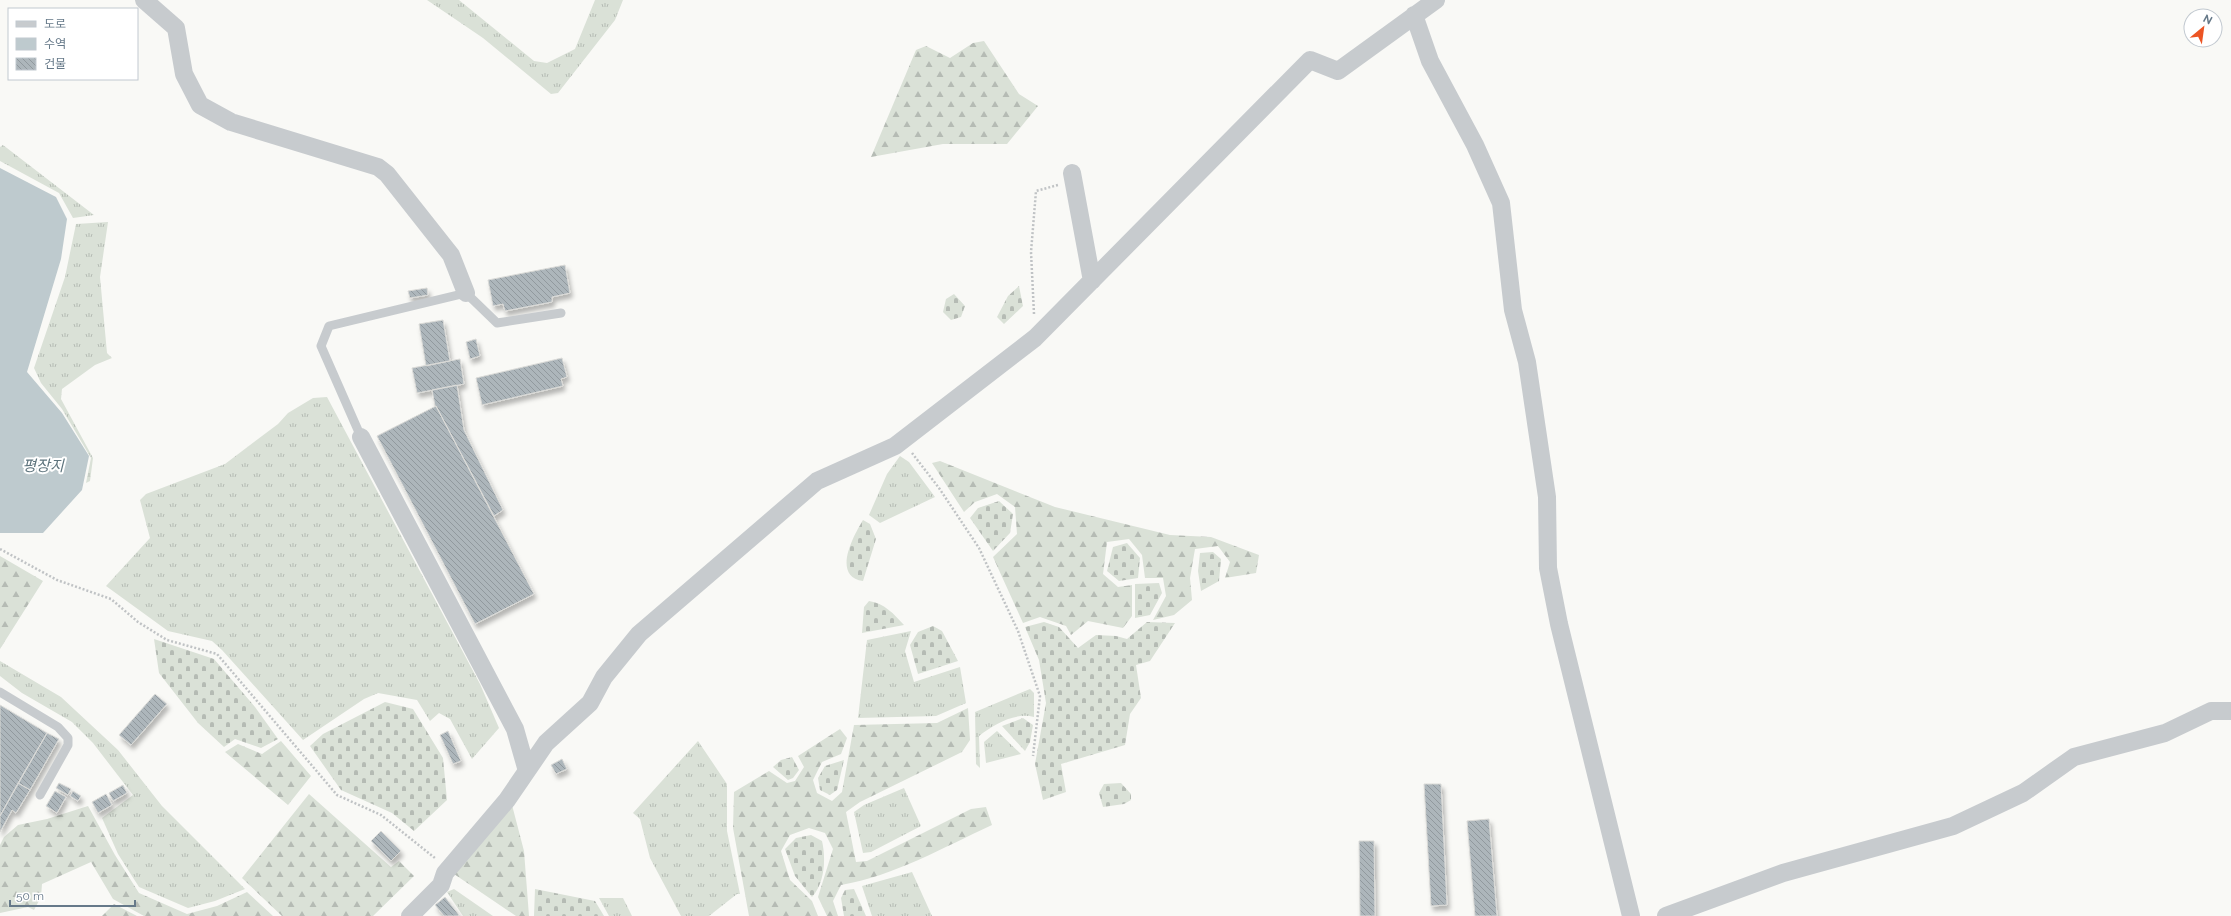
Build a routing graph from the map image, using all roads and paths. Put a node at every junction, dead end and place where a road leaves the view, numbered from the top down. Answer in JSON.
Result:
{"nodes":[{"id":1,"x":144,"y":0,"type":"edge"},
{"id":2,"x":1436,"y":0,"type":"edge"},
{"id":3,"x":1414,"y":15,"type":"junction"},
{"id":4,"x":1073,"y":177,"type":"joint"},
{"id":5,"x":1092,"y":280,"type":"junction"},
{"id":6,"x":466,"y":292,"type":"junction"},
{"id":7,"x":561,"y":313,"type":"dead end"},
{"id":8,"x":1035,"y":338,"type":"junction"},
{"id":9,"x":361,"y":437,"type":"joint"},
{"id":10,"x":902,"y":440,"type":"junction"},
{"id":11,"x":0,"y":549,"type":"edge"},
{"id":12,"x":0,"y":692,"type":"edge"},
{"id":13,"x":2231,"y":711,"type":"edge"},
{"id":14,"x":1033,"y":756,"type":"dead end"},
{"id":15,"x":528,"y":771,"type":"junction"},
{"id":16,"x":40,"y":794,"type":"dead end"},
{"id":17,"x":445,"y":874,"type":"junction"},
{"id":18,"x":410,"y":916,"type":"edge"},
{"id":19,"x":1631,"y":916,"type":"edge"},
{"id":20,"x":1666,"y":916,"type":"edge"}],
"edges":[{"from":1,"to":6,"type":"street"},
{"from":2,"to":3,"type":"street"},
{"from":3,"to":5,"type":"street"},
{"from":3,"to":19,"type":"street"},
{"from":4,"to":5,"type":"street"},
{"from":4,"to":8,"type":"path"},
{"from":5,"to":8,"type":"street"},
{"from":6,"to":7,"type":"lane"},
{"from":6,"to":9,"type":"lane"},
{"from":8,"to":10,"type":"street"},
{"from":9,"to":15,"type":"street"},
{"from":10,"to":14,"type":"path"},
{"from":10,"to":15,"type":"street"},
{"from":11,"to":17,"type":"path"},
{"from":12,"to":16,"type":"lane"},
{"from":13,"to":20,"type":"street"},
{"from":15,"to":17,"type":"street"},
{"from":17,"to":18,"type":"street"}]}
